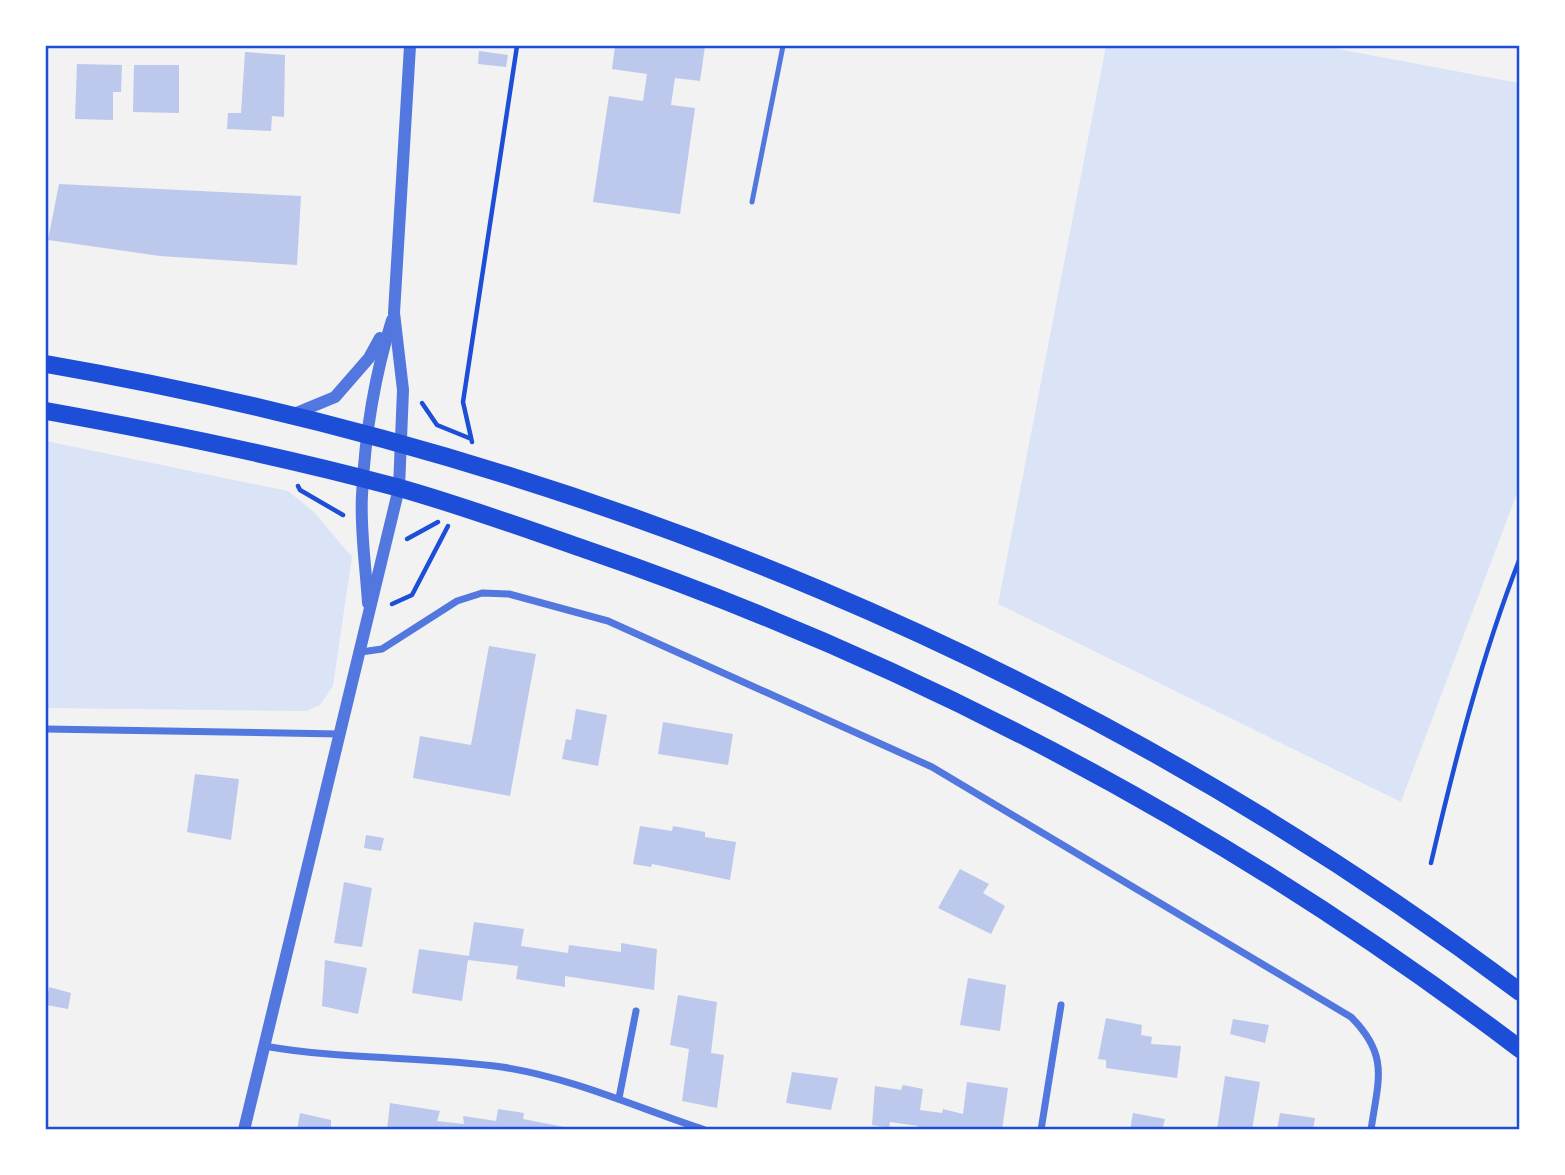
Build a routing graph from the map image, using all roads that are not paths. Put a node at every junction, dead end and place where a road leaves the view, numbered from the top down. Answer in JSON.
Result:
{"nodes":[{"id":1,"x":410,"y":46,"type":"edge"},
{"id":2,"x":783,"y":46,"type":"edge"},
{"id":3,"x":752,"y":202,"type":"dead end"},
{"id":4,"x":394,"y":313,"type":"junction"},
{"id":5,"x":46,"y":364,"type":"edge"},
{"id":6,"x":46,"y":411,"type":"edge"},
{"id":7,"x":294,"y":414,"type":"junction"},
{"id":8,"x":367,"y":434,"type":"junction"},
{"id":9,"x":403,"y":442,"type":"junction"},
{"id":10,"x":364,"y":479,"type":"junction"},
{"id":11,"x":399,"y":488,"type":"junction"},
{"id":12,"x":369,"y":615,"type":"junction"},
{"id":13,"x":361,"y":652,"type":"junction"},
{"id":14,"x":46,"y":729,"type":"edge"},
{"id":15,"x":341,"y":734,"type":"junction"},
{"id":16,"x":1520,"y":992,"type":"edge"},
{"id":17,"x":1061,"y":1005,"type":"dead end"},
{"id":18,"x":636,"y":1012,"type":"dead end"},
{"id":19,"x":264,"y":1046,"type":"junction"},
{"id":20,"x":1520,"y":1049,"type":"edge"},
{"id":21,"x":619,"y":1098,"type":"junction"},
{"id":22,"x":244,"y":1129,"type":"edge"},
{"id":23,"x":705,"y":1129,"type":"edge"},
{"id":24,"x":1041,"y":1129,"type":"edge"},
{"id":25,"x":1371,"y":1129,"type":"edge"}],
"edges":[{"from":1,"to":4,"type":"street"},
{"from":2,"to":3,"type":"lane"},
{"from":4,"to":7,"type":"street"},
{"from":4,"to":8,"type":"street"},
{"from":4,"to":9,"type":"street"},
{"from":5,"to":7,"type":"main road"},
{"from":6,"to":10,"type":"main road"},
{"from":7,"to":8,"type":"main road"},
{"from":8,"to":9,"type":"main road"},
{"from":8,"to":10,"type":"street"},
{"from":9,"to":11,"type":"street"},
{"from":9,"to":16,"type":"main road"},
{"from":10,"to":11,"type":"main road"},
{"from":10,"to":12,"type":"street"},
{"from":11,"to":12,"type":"street"},
{"from":11,"to":20,"type":"main road"},
{"from":12,"to":13,"type":"street"},
{"from":13,"to":15,"type":"street"},
{"from":13,"to":25,"type":"street"},
{"from":14,"to":15,"type":"street"},
{"from":15,"to":19,"type":"street"},
{"from":17,"to":24,"type":"street"},
{"from":18,"to":21,"type":"street"},
{"from":19,"to":21,"type":"street"},
{"from":19,"to":22,"type":"street"},
{"from":21,"to":23,"type":"street"}]}
